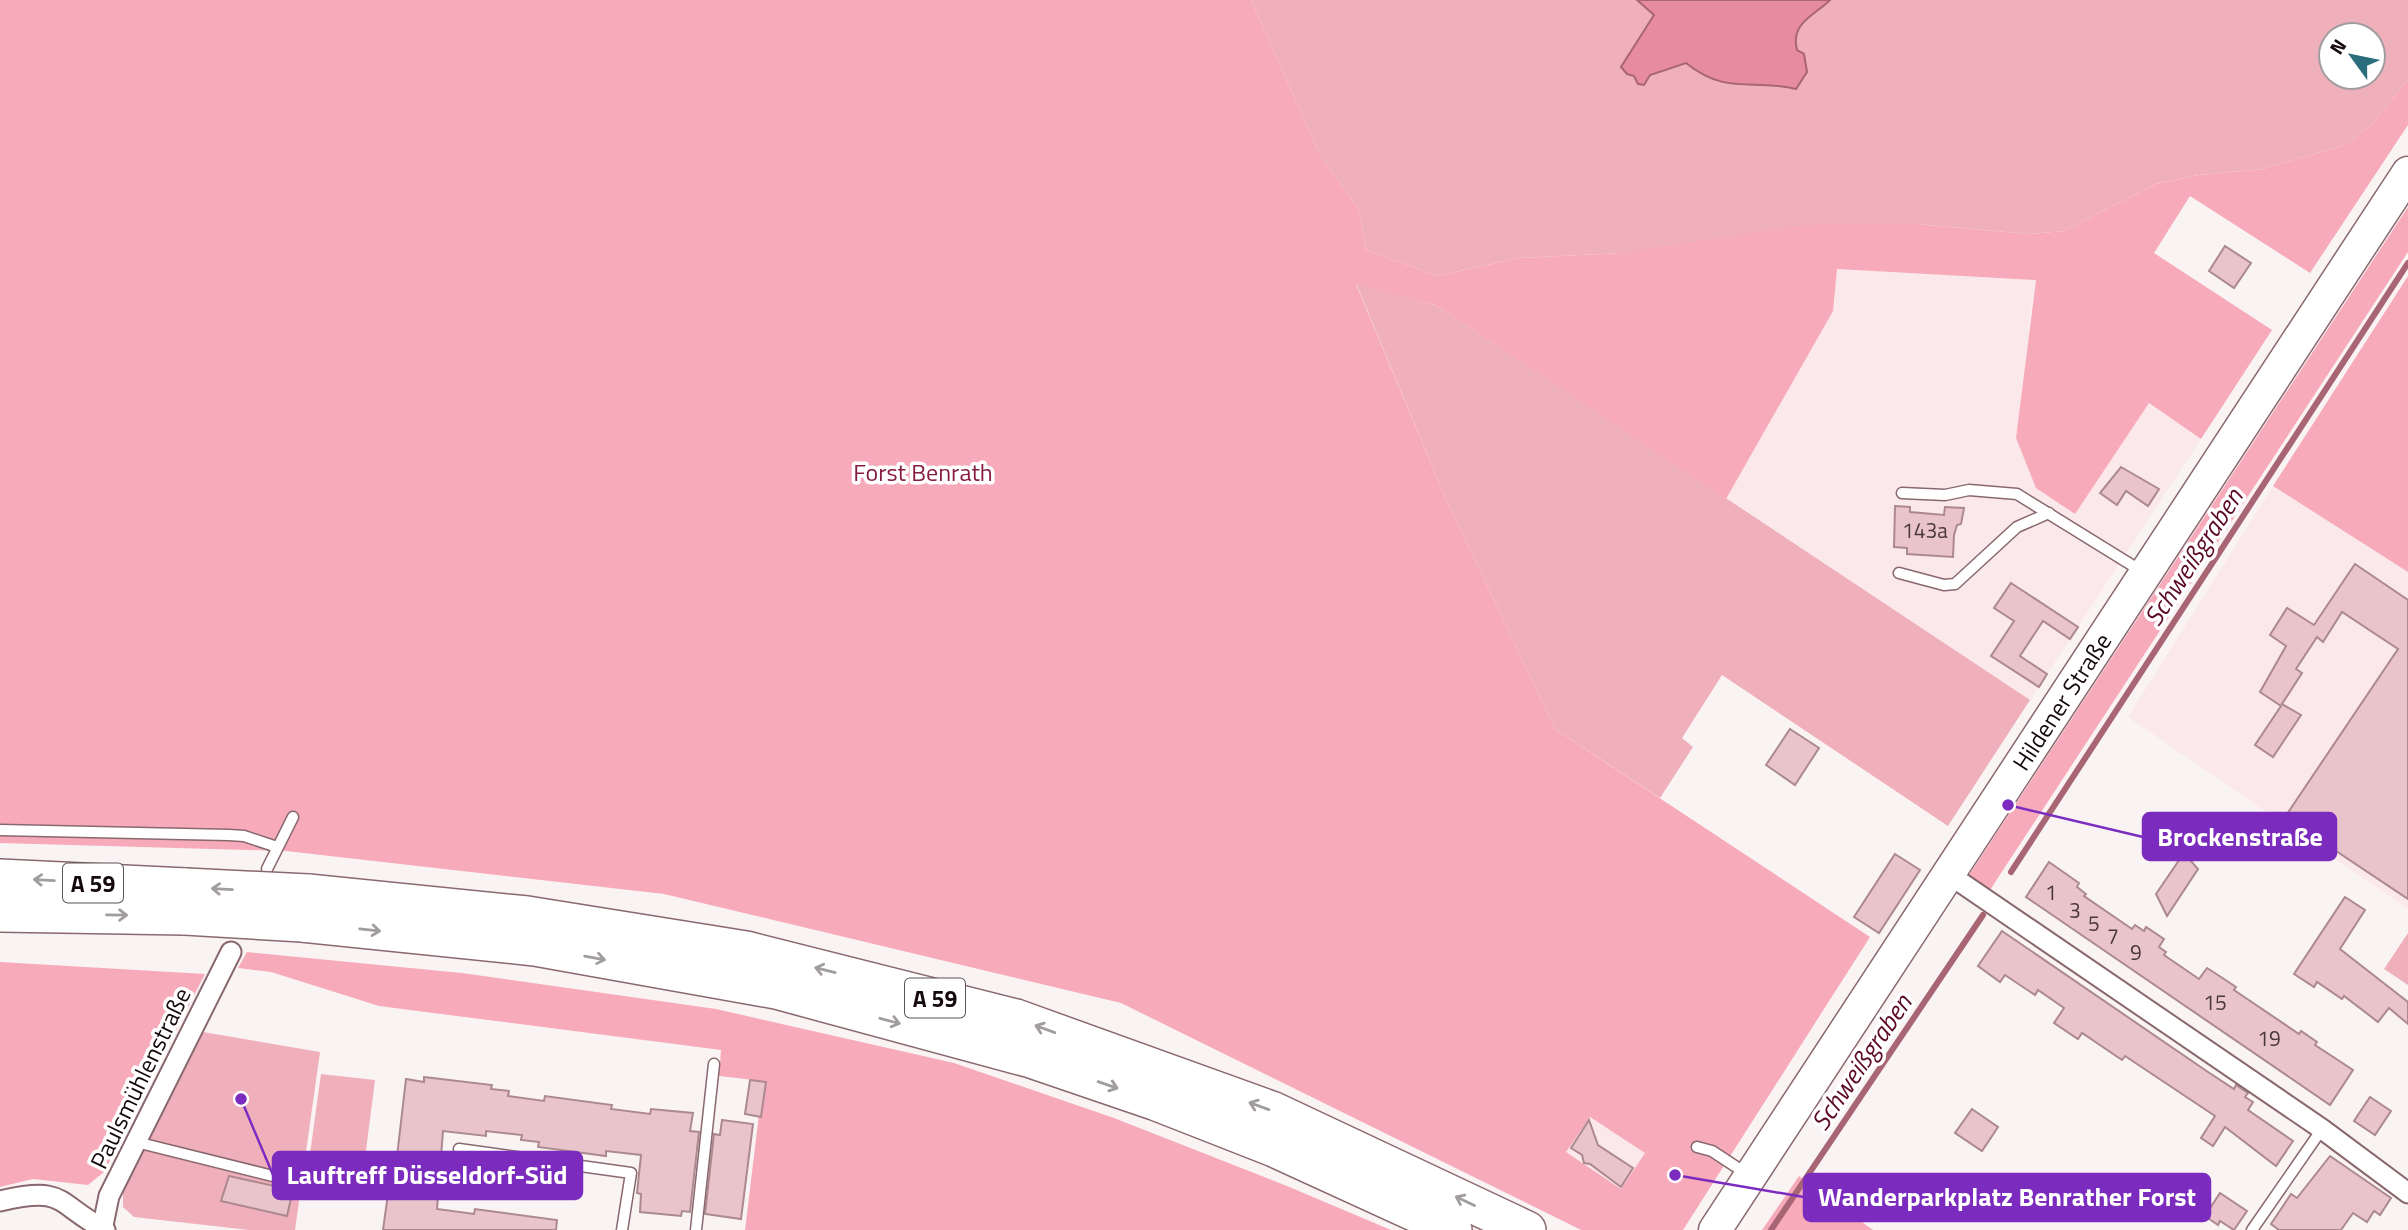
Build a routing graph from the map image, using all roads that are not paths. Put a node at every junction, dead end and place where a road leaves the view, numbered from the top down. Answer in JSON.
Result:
{"nodes":[{"id":1,"x":2408,"y":173,"type":"edge"},
{"id":2,"x":1902,"y":493,"type":"dead end"},
{"id":3,"x":2049,"y":513,"type":"junction"},
{"id":4,"x":1899,"y":573,"type":"dead end"},
{"id":5,"x":2144,"y":573,"type":"junction"},
{"id":6,"x":293,"y":817,"type":"dead end"},
{"id":7,"x":0,"y":830,"type":"edge"},
{"id":8,"x":277,"y":847,"type":"junction"},
{"id":9,"x":267,"y":869,"type":"dead end"},
{"id":10,"x":1947,"y":873,"type":"junction"},
{"id":11,"x":0,"y":878,"type":"edge"},
{"id":12,"x":186,"y":902,"type":"junction"},
{"id":13,"x":305,"y":908,"type":"junction"},
{"id":14,"x":0,"y":913,"type":"edge"},
{"id":15,"x":230,"y":952,"type":"dead end"},
{"id":16,"x":714,"y":1064,"type":"dead end"},
{"id":17,"x":2322,"y":1129,"type":"junction"},
{"id":18,"x":135,"y":1142,"type":"junction"},
{"id":19,"x":1697,"y":1147,"type":"dead end"},
{"id":20,"x":458,"y":1149,"type":"dead end"},
{"id":21,"x":1750,"y":1177,"type":"junction"},
{"id":22,"x":302,"y":1183,"type":"dead end"},
{"id":23,"x":2408,"y":1193,"type":"edge"},
{"id":24,"x":0,"y":1201,"type":"edge"},
{"id":25,"x":103,"y":1230,"type":"edge"},
{"id":26,"x":622,"y":1230,"type":"edge"},
{"id":27,"x":696,"y":1230,"type":"edge"},
{"id":28,"x":1453,"y":1230,"type":"edge"},
{"id":29,"x":1527,"y":1230,"type":"edge"},
{"id":30,"x":1715,"y":1230,"type":"edge"},
{"id":31,"x":2252,"y":1230,"type":"edge"}],
"edges":[{"from":1,"to":5,"type":"main road","name":"Hildener Straße"},
{"from":2,"to":3,"type":"lane"},
{"from":3,"to":4,"type":"lane"},
{"from":3,"to":5,"type":"lane"},
{"from":5,"to":10,"type":"main road","name":"Hildener Straße"},
{"from":6,"to":8,"type":"lane"},
{"from":7,"to":8,"type":"lane"},
{"from":8,"to":9,"type":"lane"},
{"from":10,"to":17,"type":"street"},
{"from":10,"to":21,"type":"main road","name":"Hildener Straße"},
{"from":12,"to":11,"type":"highway","number":"A 59","one_way":true},
{"from":12,"to":13,"type":"highway","number":"A 59","bridge":true},
{"from":14,"to":12,"type":"highway","number":"A 59","one_way":true},
{"from":13,"to":28,"type":"highway","number":"A 59","one_way":true},
{"from":29,"to":13,"type":"highway","number":"A 59","one_way":true},
{"from":15,"to":18,"type":"street","name":"Paulsmühlenstraße"},
{"from":16,"to":27,"type":"lane"},
{"from":17,"to":23,"type":"street"},
{"from":17,"to":31,"type":"lane"},
{"from":18,"to":22,"type":"lane"},
{"from":18,"to":25,"type":"street","name":"Paulsmühlenstraße"},
{"from":19,"to":21,"type":"lane"},
{"from":20,"to":26,"type":"lane"},
{"from":21,"to":30,"type":"main road","name":"Hildener Straße"},
{"from":24,"to":25,"type":"street"}]}
